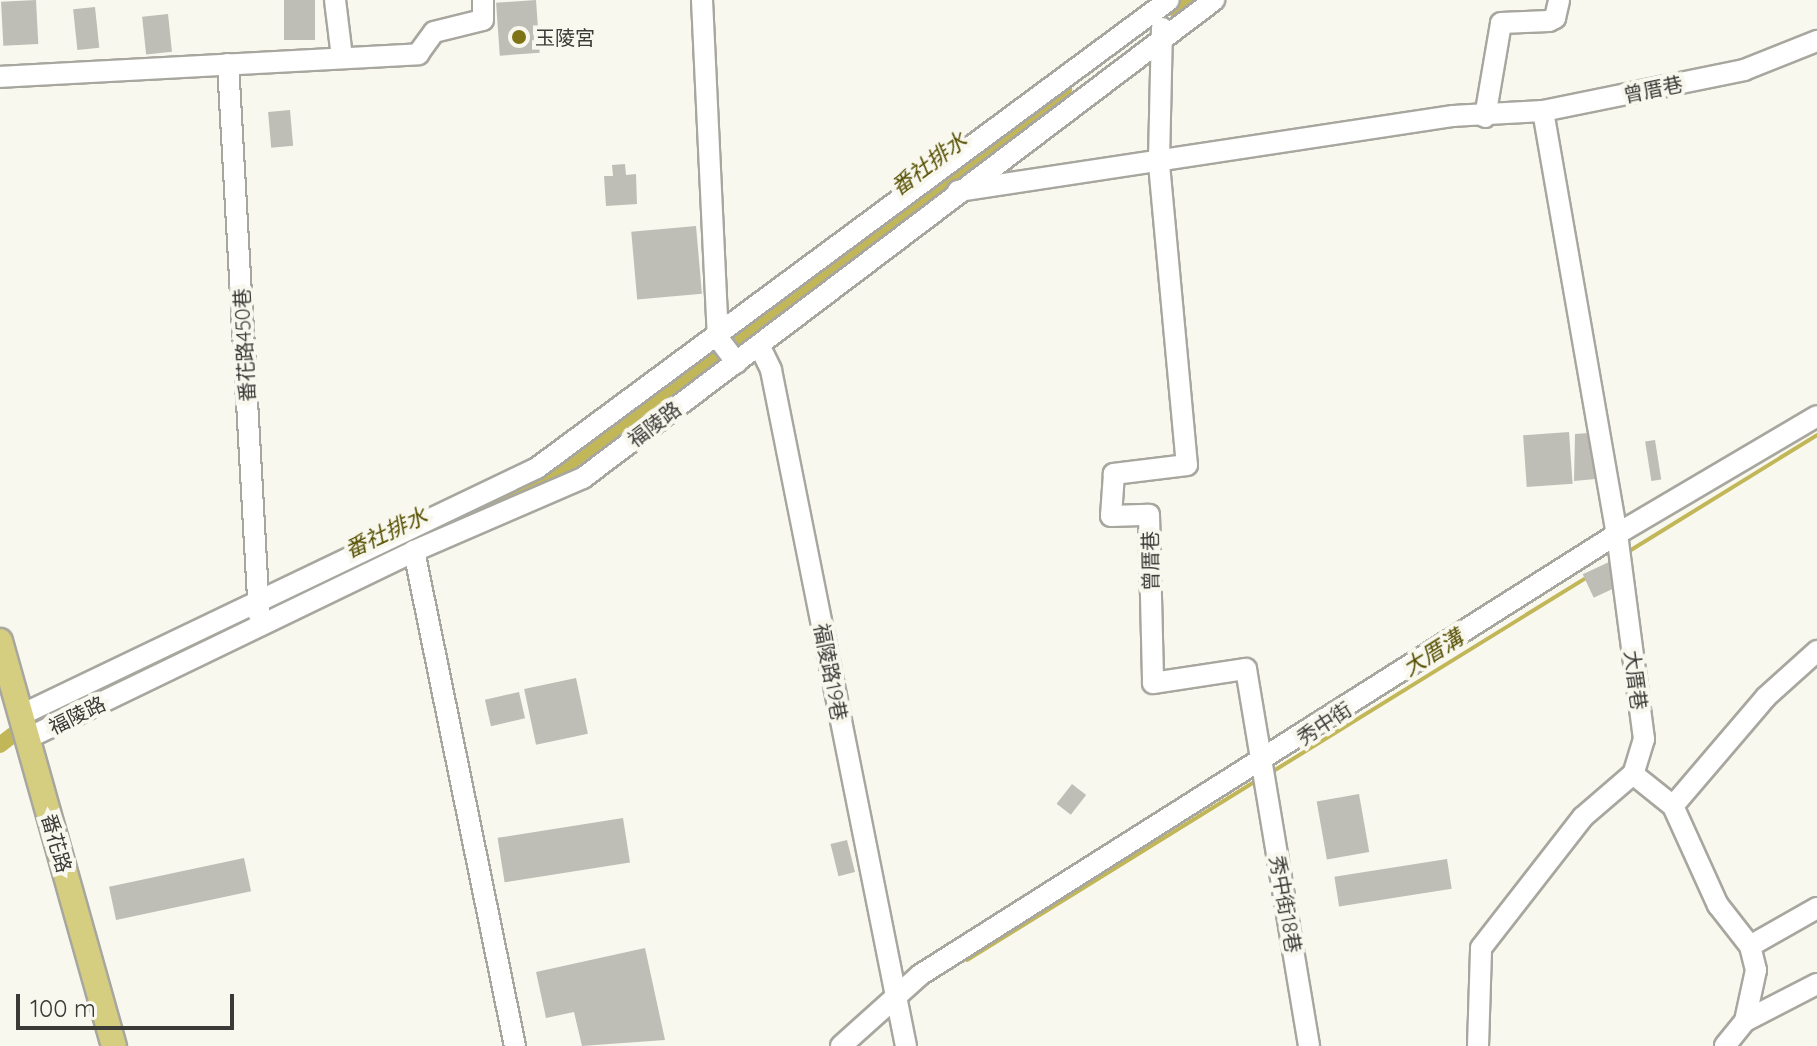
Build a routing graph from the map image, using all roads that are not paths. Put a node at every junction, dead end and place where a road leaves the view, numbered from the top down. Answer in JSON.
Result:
{"nodes":[{"id":1,"x":335,"y":0,"type":"edge"},
{"id":2,"x":483,"y":0,"type":"edge"},
{"id":3,"x":702,"y":0,"type":"edge"},
{"id":4,"x":1214,"y":0,"type":"edge"},
{"id":5,"x":1559,"y":0,"type":"edge"},
{"id":6,"x":1164,"y":2,"type":"edge"},
{"id":7,"x":1163,"y":37,"type":"junction"},
{"id":8,"x":1817,"y":41,"type":"edge"},
{"id":9,"x":342,"y":57,"type":"junction"},
{"id":10,"x":228,"y":64,"type":"junction"},
{"id":11,"x":0,"y":77,"type":"edge"},
{"id":12,"x":1543,"y":111,"type":"junction"},
{"id":13,"x":1485,"y":117,"type":"junction"},
{"id":14,"x":1159,"y":164,"type":"junction"},
{"id":15,"x":958,"y":191,"type":"junction"},
{"id":16,"x":718,"y":338,"type":"junction"},
{"id":17,"x":760,"y":347,"type":"junction"},
{"id":18,"x":737,"y":363,"type":"junction"},
{"id":19,"x":1817,"y":416,"type":"edge"},
{"id":20,"x":1617,"y":534,"type":"junction"},
{"id":21,"x":414,"y":551,"type":"junction"},
{"id":22,"x":259,"y":604,"type":"junction"},
{"id":23,"x":260,"y":626,"type":"junction"},
{"id":24,"x":1,"y":647,"type":"edge"},
{"id":25,"x":1817,"y":651,"type":"edge"},
{"id":26,"x":24,"y":727,"type":"junction"},
{"id":27,"x":1262,"y":763,"type":"junction"},
{"id":28,"x":1633,"y":774,"type":"junction"},
{"id":29,"x":1673,"y":806,"type":"junction"},
{"id":30,"x":1817,"y":908,"type":"edge"},
{"id":31,"x":1750,"y":946,"type":"junction"},
{"id":32,"x":1817,"y":984,"type":"edge"},
{"id":33,"x":896,"y":998,"type":"junction"},
{"id":34,"x":1745,"y":1021,"type":"junction"},
{"id":35,"x":114,"y":1046,"type":"edge"},
{"id":36,"x":515,"y":1046,"type":"edge"},
{"id":37,"x":841,"y":1046,"type":"edge"},
{"id":38,"x":906,"y":1046,"type":"edge"},
{"id":39,"x":1309,"y":1046,"type":"edge"},
{"id":40,"x":1478,"y":1046,"type":"edge"},
{"id":41,"x":1725,"y":1046,"type":"edge"}],
"edges":[{"from":1,"to":9,"type":"street"},
{"from":2,"to":9,"type":"street"},
{"from":3,"to":16,"type":"street"},
{"from":4,"to":7,"type":"street","name":"福陵路"},
{"from":5,"to":13,"type":"street"},
{"from":6,"to":7,"type":"street","name":"曾厝巷"},
{"from":6,"to":16,"type":"street"},
{"from":7,"to":14,"type":"street","name":"曾厝巷"},
{"from":7,"to":15,"type":"street","name":"福陵路"},
{"from":8,"to":12,"type":"street","name":"曾厝巷"},
{"from":9,"to":10,"type":"street"},
{"from":10,"to":11,"type":"street"},
{"from":10,"to":22,"type":"street","name":"番花路450巷"},
{"from":12,"to":13,"type":"street","name":"曾厝巷"},
{"from":12,"to":20,"type":"street","name":"大厝巷"},
{"from":13,"to":14,"type":"street","name":"曾厝巷"},
{"from":14,"to":15,"type":"street","name":"曾厝巷"},
{"from":14,"to":27,"type":"street","name":"曾厝巷"},
{"from":15,"to":17,"type":"street","name":"福陵路"},
{"from":16,"to":18,"type":"street"},
{"from":16,"to":22,"type":"street"},
{"from":17,"to":18,"type":"street","name":"福陵路"},
{"from":17,"to":33,"type":"street","name":"福陵路19巷"},
{"from":18,"to":21,"type":"street","name":"福陵路"},
{"from":19,"to":20,"type":"street","name":"秀中街"},
{"from":20,"to":27,"type":"street","name":"秀中街"},
{"from":20,"to":28,"type":"street","name":"大厝巷"},
{"from":21,"to":23,"type":"street","name":"福陵路"},
{"from":21,"to":36,"type":"street"},
{"from":22,"to":23,"type":"street","name":"番花路450巷"},
{"from":22,"to":26,"type":"street"},
{"from":23,"to":26,"type":"street","name":"福陵路"},
{"from":24,"to":26,"type":"main road","name":"番花路"},
{"from":25,"to":29,"type":"street"},
{"from":26,"to":35,"type":"main road","name":"番花路"},
{"from":27,"to":33,"type":"street","name":"秀中街"},
{"from":27,"to":39,"type":"street","name":"秀中街18巷"},
{"from":28,"to":29,"type":"street"},
{"from":28,"to":40,"type":"street"},
{"from":29,"to":31,"type":"street"},
{"from":30,"to":31,"type":"street"},
{"from":31,"to":34,"type":"street"},
{"from":32,"to":34,"type":"street"},
{"from":33,"to":37,"type":"street","name":"秀中街"},
{"from":33,"to":38,"type":"street"},
{"from":34,"to":41,"type":"street"}]}
